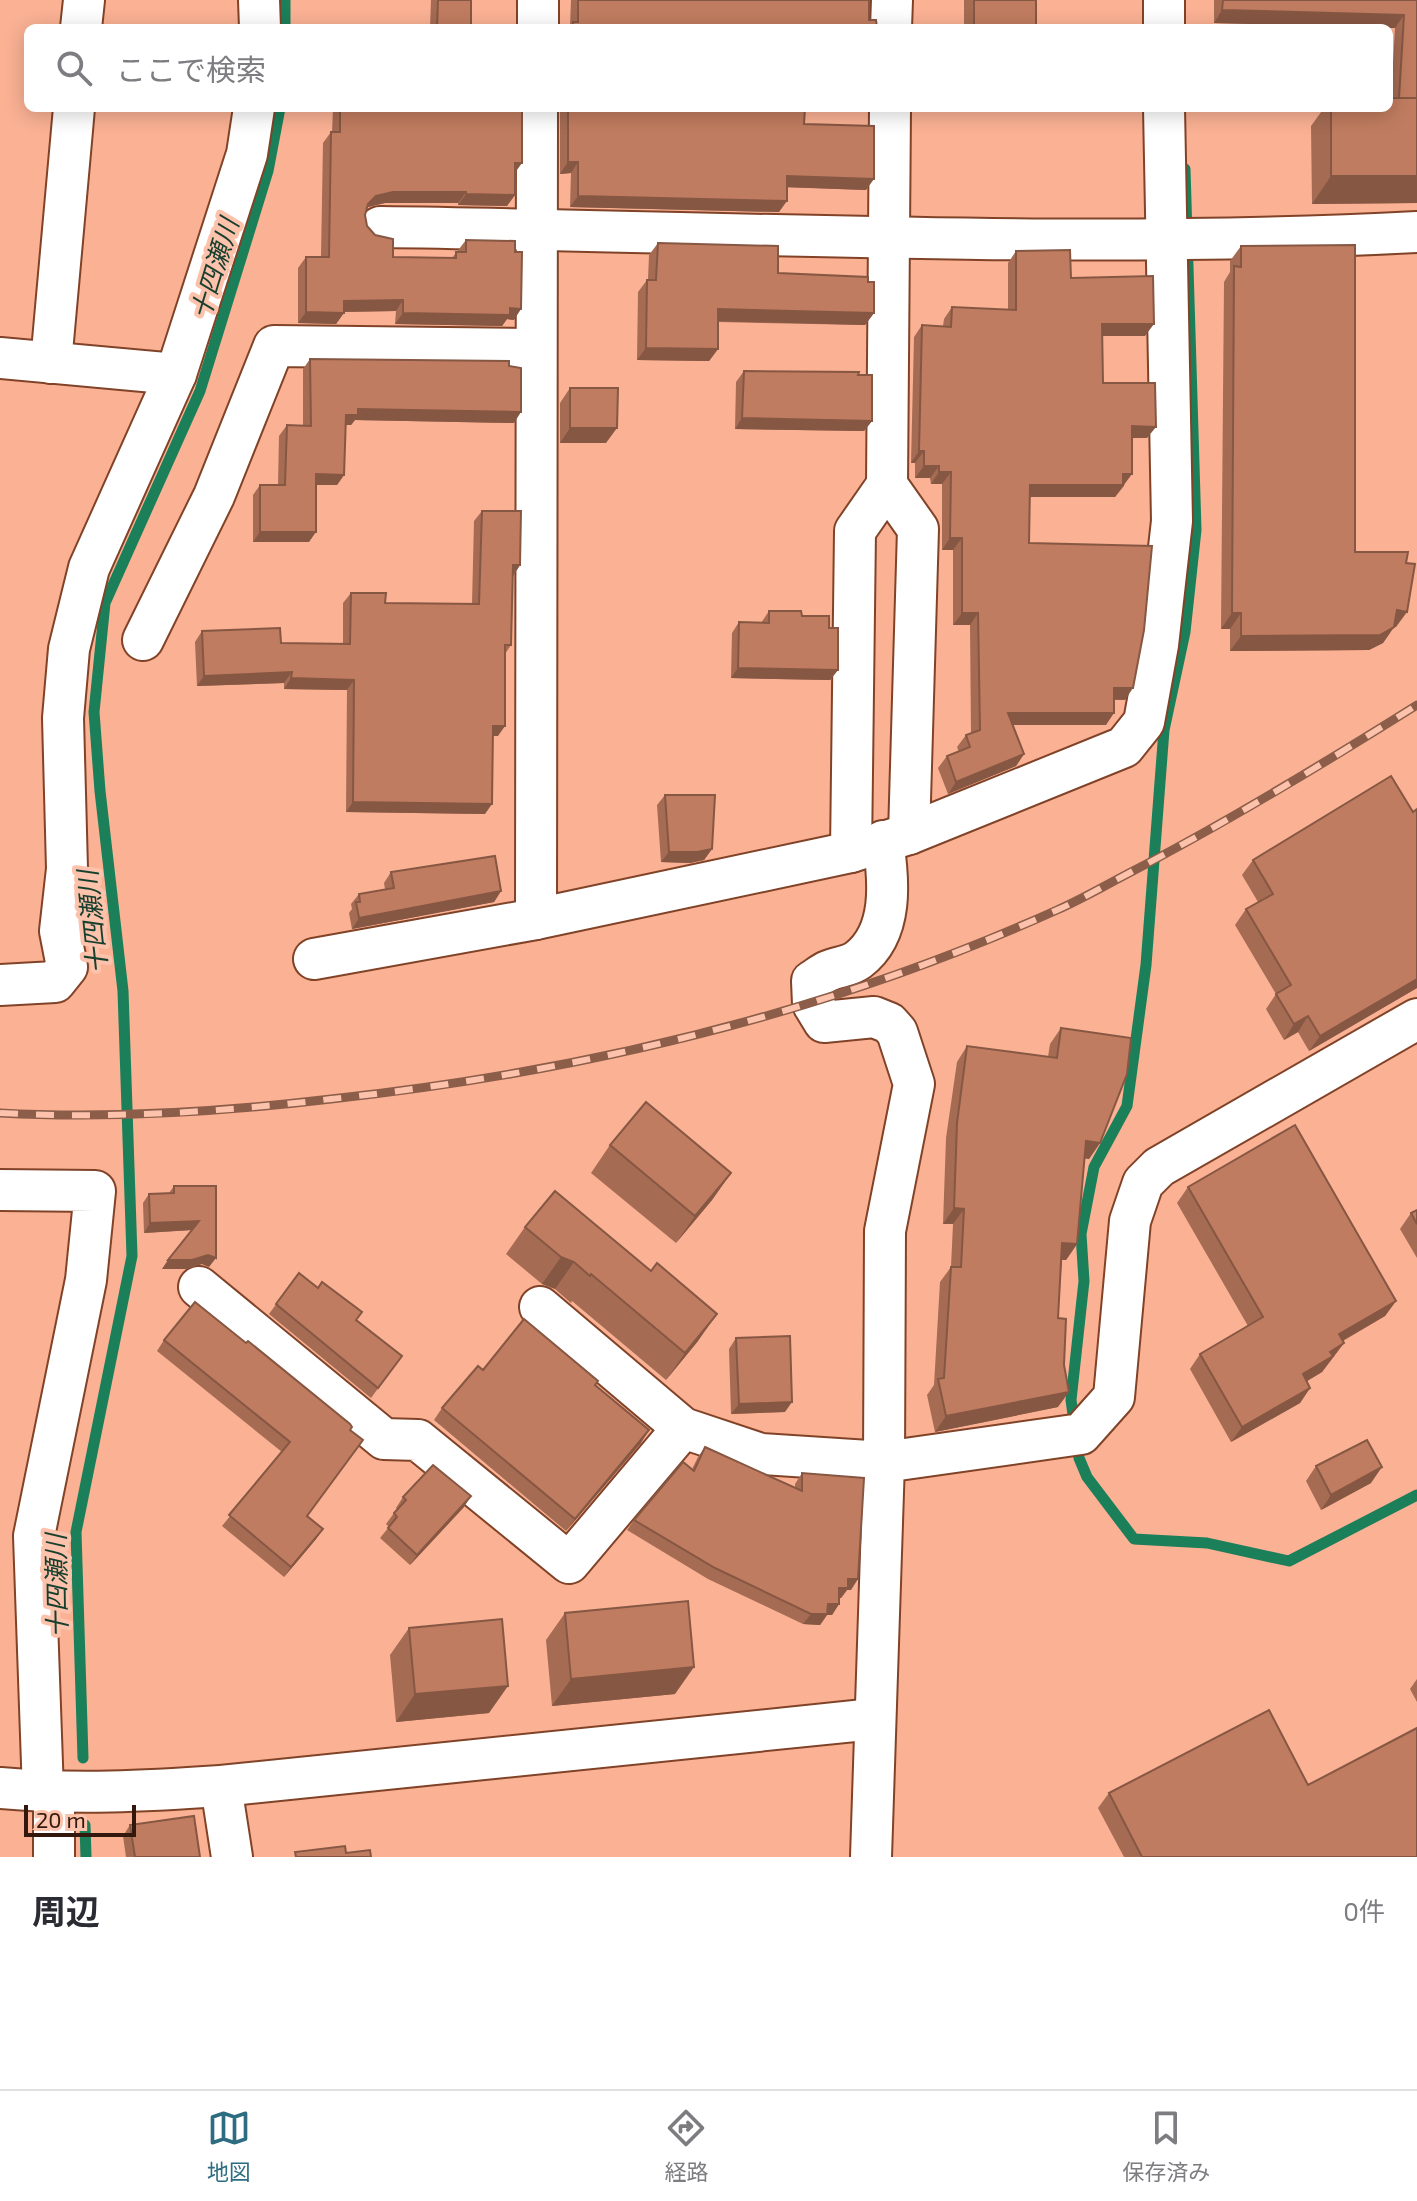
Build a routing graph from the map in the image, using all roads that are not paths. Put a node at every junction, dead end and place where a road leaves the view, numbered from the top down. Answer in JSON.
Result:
{"nodes":[{"id":1,"x":84,"y":0,"type":"edge"},
{"id":2,"x":259,"y":0,"type":"edge"},
{"id":3,"x":538,"y":0,"type":"edge"},
{"id":4,"x":892,"y":0,"type":"edge"},
{"id":5,"x":1164,"y":0,"type":"edge"},
{"id":6,"x":81,"y":24,"type":"edge"},
{"id":7,"x":260,"y":24,"type":"edge"},
{"id":8,"x":538,"y":24,"type":"edge"},
{"id":9,"x":891,"y":24,"type":"edge"},
{"id":10,"x":1164,"y":24,"type":"edge"},
{"id":11,"x":74,"y":112,"type":"edge"},
{"id":12,"x":253,"y":112,"type":"edge"},
{"id":13,"x":537,"y":112,"type":"edge"},
{"id":14,"x":890,"y":112,"type":"edge"},
{"id":15,"x":1164,"y":112,"type":"edge"},
{"id":16,"x":380,"y":227,"type":"dead end"},
{"id":17,"x":536,"y":229,"type":"junction"},
{"id":18,"x":1417,"y":232,"type":"edge"},
{"id":19,"x":888,"y":239,"type":"junction"},
{"id":20,"x":1165,"y":239,"type":"junction"},
{"id":21,"x":535,"y":349,"type":"junction"},
{"id":22,"x":0,"y":358,"type":"edge"},
{"id":23,"x":51,"y":363,"type":"junction"},
{"id":24,"x":176,"y":374,"type":"junction"},
{"id":25,"x":887,"y":485,"type":"junction"},
{"id":26,"x":143,"y":640,"type":"dead end"},
{"id":27,"x":881,"y":843,"type":"junction"},
{"id":28,"x":536,"y":919,"type":"junction"},
{"id":29,"x":314,"y":959,"type":"dead end"},
{"id":30,"x":0,"y":985,"type":"edge"},
{"id":31,"x":1417,"y":1019,"type":"edge"},
{"id":32,"x":0,"y":1190,"type":"edge"},
{"id":33,"x":199,"y":1287,"type":"dead end"},
{"id":34,"x":540,"y":1307,"type":"dead end"},
{"id":35,"x":683,"y":1428,"type":"junction"},
{"id":36,"x":884,"y":1462,"type":"junction"},
{"id":37,"x":17,"y":1533,"type":"edge"},
{"id":38,"x":874,"y":1719,"type":"junction"},
{"id":39,"x":221,"y":1786,"type":"junction"},
{"id":40,"x":0,"y":1788,"type":"edge"},
{"id":41,"x":48,"y":1792,"type":"junction"},
{"id":42,"x":54,"y":1857,"type":"edge"},
{"id":43,"x":232,"y":1857,"type":"edge"},
{"id":44,"x":871,"y":1857,"type":"edge"}],
"edges":[{"from":1,"to":6,"type":"street"},
{"from":2,"to":7,"type":"street"},
{"from":3,"to":8,"type":"street"},
{"from":4,"to":9,"type":"street"},
{"from":5,"to":10,"type":"street"},
{"from":11,"to":23,"type":"street"},
{"from":12,"to":24,"type":"street"},
{"from":13,"to":17,"type":"street"},
{"from":14,"to":19,"type":"street"},
{"from":15,"to":20,"type":"street"},
{"from":16,"to":17,"type":"street"},
{"from":17,"to":19,"type":"street"},
{"from":17,"to":21,"type":"street"},
{"from":18,"to":20,"type":"street"},
{"from":19,"to":20,"type":"street"},
{"from":19,"to":25,"type":"street"},
{"from":20,"to":27,"type":"street"},
{"from":21,"to":26,"type":"street"},
{"from":21,"to":28,"type":"street"},
{"from":22,"to":23,"type":"street"},
{"from":23,"to":24,"type":"street"},
{"from":24,"to":30,"type":"street"},
{"from":25,"to":27,"type":"street"},
{"from":25,"to":27,"type":"street"},
{"from":27,"to":28,"type":"street"},
{"from":27,"to":36,"type":"street"},
{"from":28,"to":29,"type":"street"},
{"from":31,"to":36,"type":"street"},
{"from":32,"to":37,"type":"street"},
{"from":33,"to":35,"type":"street"},
{"from":34,"to":35,"type":"street"},
{"from":35,"to":36,"type":"street"},
{"from":36,"to":38,"type":"street"},
{"from":37,"to":41,"type":"street"},
{"from":38,"to":39,"type":"street"},
{"from":38,"to":44,"type":"street"},
{"from":39,"to":41,"type":"street"},
{"from":39,"to":43,"type":"street"},
{"from":40,"to":41,"type":"street"},
{"from":41,"to":42,"type":"street"}]}
